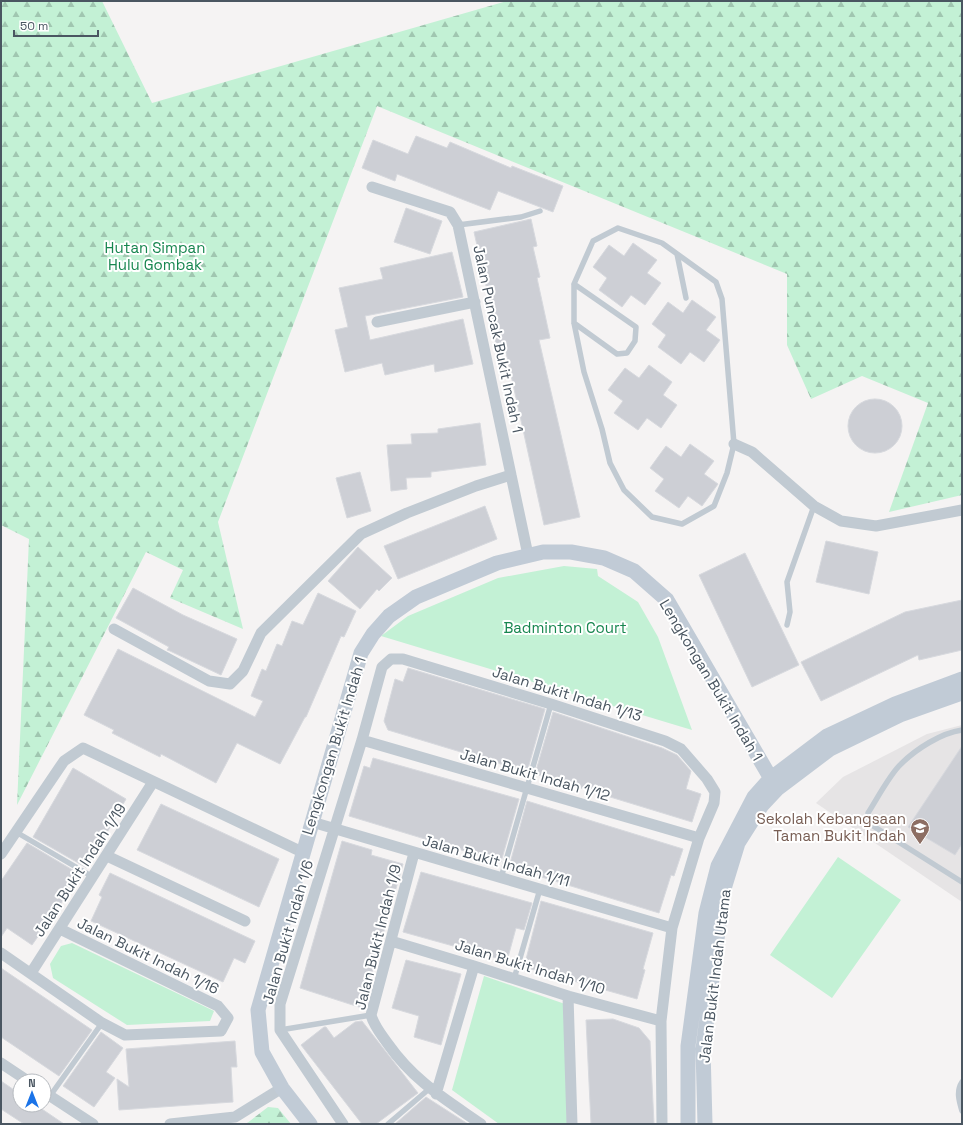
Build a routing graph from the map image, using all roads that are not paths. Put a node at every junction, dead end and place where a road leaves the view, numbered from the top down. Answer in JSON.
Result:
{"nodes":[{"id":1,"x":372,"y":187,"type":"dead end"},
{"id":2,"x":540,"y":211,"type":"dead end"},
{"id":3,"x":458,"y":225,"type":"junction"},
{"id":4,"x":678,"y":254,"type":"junction"},
{"id":5,"x":574,"y":284,"type":"junction"},
{"id":6,"x":686,"y":298,"type":"dead end"},
{"id":7,"x":475,"y":302,"type":"junction"},
{"id":8,"x":377,"y":322,"type":"dead end"},
{"id":9,"x":574,"y":323,"type":"junction"},
{"id":10,"x":734,"y":444,"type":"junction"},
{"id":11,"x":511,"y":475,"type":"junction"},
{"id":12,"x":814,"y":506,"type":"junction"},
{"id":13,"x":962,"y":510,"type":"edge"},
{"id":14,"x":528,"y":555,"type":"junction"},
{"id":15,"x":787,"y":625,"type":"dead end"},
{"id":16,"x":114,"y":630,"type":"dead end"},
{"id":17,"x":382,"y":667,"type":"joint"},
{"id":18,"x":962,"y":679,"type":"edge"},
{"id":19,"x":962,"y":693,"type":"edge"},
{"id":20,"x":551,"y":704,"type":"junction"},
{"id":21,"x":962,"y":730,"type":"edge"},
{"id":22,"x":362,"y":740,"type":"junction"},
{"id":23,"x":153,"y":782,"type":"junction"},
{"id":24,"x":774,"y":784,"type":"junction"},
{"id":25,"x":527,"y":788,"type":"junction"},
{"id":26,"x":312,"y":822,"type":"junction"},
{"id":27,"x":334,"y":828,"type":"junction"},
{"id":28,"x":16,"y":832,"type":"junction"},
{"id":29,"x":699,"y":838,"type":"junction"},
{"id":30,"x":302,"y":852,"type":"junction"},
{"id":31,"x":414,"y":853,"type":"junction"},
{"id":32,"x":1,"y":854,"type":"edge"},
{"id":33,"x":107,"y":856,"type":"junction"},
{"id":34,"x":93,"y":877,"type":"junction"},
{"id":35,"x":501,"y":878,"type":"junction"},
{"id":36,"x":962,"y":882,"type":"edge"},
{"id":37,"x":540,"y":889,"type":"junction"},
{"id":38,"x":245,"y":920,"type":"dead end"},
{"id":39,"x":672,"y":928,"type":"junction"},
{"id":40,"x":60,"y":929,"type":"junction"},
{"id":41,"x":391,"y":942,"type":"junction"},
{"id":42,"x":1,"y":953,"type":"edge"},
{"id":43,"x":474,"y":966,"type":"junction"},
{"id":44,"x":31,"y":973,"type":"junction"},
{"id":45,"x":514,"y":978,"type":"junction"},
{"id":46,"x":568,"y":996,"type":"junction"},
{"id":47,"x":371,"y":1015,"type":"junction"},
{"id":48,"x":661,"y":1021,"type":"junction"},
{"id":49,"x":102,"y":1023,"type":"junction"},
{"id":50,"x":280,"y":1030,"type":"junction"},
{"id":51,"x":1,"y":1063,"type":"edge"},
{"id":52,"x":16,"y":1073,"type":"edge"},
{"id":53,"x":962,"y":1082,"type":"edge"},
{"id":54,"x":52,"y":1088,"type":"edge"},
{"id":55,"x":282,"y":1088,"type":"junction"},
{"id":56,"x":433,"y":1091,"type":"junction"},
{"id":57,"x":52,"y":1097,"type":"edge"},
{"id":58,"x":962,"y":1111,"type":"edge"},
{"id":59,"x":93,"y":1124,"type":"edge"},
{"id":60,"x":170,"y":1124,"type":"edge"},
{"id":61,"x":310,"y":1124,"type":"edge"},
{"id":62,"x":343,"y":1124,"type":"edge"},
{"id":63,"x":388,"y":1124,"type":"edge"},
{"id":64,"x":481,"y":1124,"type":"edge"},
{"id":65,"x":572,"y":1124,"type":"edge"},
{"id":66,"x":662,"y":1124,"type":"edge"},
{"id":67,"x":688,"y":1124,"type":"edge"},
{"id":68,"x":705,"y":1124,"type":"edge"}],
"edges":[{"from":1,"to":3,"type":"street","name":"Jalan Puncak Bukit Indah 1"},
{"from":2,"to":3,"type":"lane"},
{"from":3,"to":7,"type":"street","name":"Jalan Puncak Bukit Indah 1"},
{"from":4,"to":5,"type":"lane"},
{"from":4,"to":6,"type":"lane"},
{"from":4,"to":10,"type":"lane"},
{"from":5,"to":9,"type":"lane"},
{"from":5,"to":9,"type":"lane"},
{"from":7,"to":8,"type":"street"},
{"from":7,"to":11,"type":"street","name":"Jalan Puncak Bukit Indah 1"},
{"from":9,"to":10,"type":"lane"},
{"from":10,"to":12,"type":"street"},
{"from":11,"to":14,"type":"street","name":"Jalan Puncak Bukit Indah 1"},
{"from":11,"to":16,"type":"street"},
{"from":12,"to":13,"type":"street"},
{"from":12,"to":15,"type":"lane"},
{"from":14,"to":24,"type":"street","name":"Lengkongan Bukit Indah 1"},
{"from":14,"to":26,"type":"street","name":"Lengkongan Bukit Indah 1"},
{"from":17,"to":20,"type":"street","name":"Jalan Bukit Indah 1/13"},
{"from":17,"to":22,"type":"street","name":"Jalan Bukit Indah 1/6"},
{"from":18,"to":24,"type":"street","name":"Jalan Bukit Indah Utama"},
{"from":19,"to":24,"type":"street","name":"Jalan Bukit Indah Utama"},
{"from":20,"to":25,"type":"lane"},
{"from":20,"to":29,"type":"street","name":"Jalan Bukit Indah 1/13"},
{"from":21,"to":36,"type":"lane"},
{"from":22,"to":25,"type":"street","name":"Jalan Bukit Indah 1/12"},
{"from":22,"to":27,"type":"street","name":"Jalan Bukit Indah 1/6"},
{"from":23,"to":28,"type":"street"},
{"from":23,"to":30,"type":"street"},
{"from":23,"to":33,"type":"street","name":"Jalan Bukit Indah 1/19"},
{"from":24,"to":67,"type":"street","name":"Jalan Bukit Indah Utama"},
{"from":24,"to":68,"type":"street","name":"Jalan Bukit Indah Utama"},
{"from":25,"to":29,"type":"street","name":"Jalan Bukit Indah 1/12"},
{"from":25,"to":35,"type":"lane"},
{"from":26,"to":27,"type":"street","name":"Jalan Bukit Indah 1/11"},
{"from":26,"to":30,"type":"street","name":"Lengkongan Bukit Indah 1"},
{"from":27,"to":31,"type":"street","name":"Jalan Bukit Indah 1/11"},
{"from":27,"to":50,"type":"street","name":"Jalan Bukit Indah 1/6"},
{"from":28,"to":32,"type":"street"},
{"from":28,"to":34,"type":"lane"},
{"from":29,"to":39,"type":"street"},
{"from":30,"to":55,"type":"street","name":"Lengkongan Bukit Indah 1"},
{"from":31,"to":35,"type":"street","name":"Jalan Bukit Indah 1/11"},
{"from":31,"to":41,"type":"street","name":"Jalan Bukit Indah 1/9"},
{"from":33,"to":34,"type":"street","name":"Jalan Bukit Indah 1/19"},
{"from":33,"to":38,"type":"street"},
{"from":34,"to":40,"type":"street","name":"Jalan Bukit Indah 1/19"},
{"from":35,"to":37,"type":"street","name":"Jalan Bukit Indah 1/11"},
{"from":37,"to":39,"type":"street","name":"Jalan Bukit Indah 1/11"},
{"from":37,"to":45,"type":"lane"},
{"from":39,"to":48,"type":"street"},
{"from":40,"to":44,"type":"street","name":"Jalan Bukit Indah 1/19"},
{"from":40,"to":49,"type":"street","name":"Jalan Bukit Indah 1/16"},
{"from":41,"to":43,"type":"street","name":"Jalan Bukit Indah 1/10"},
{"from":41,"to":47,"type":"street","name":"Jalan Bukit Indah 1/9"},
{"from":42,"to":44,"type":"street"},
{"from":43,"to":45,"type":"street","name":"Jalan Bukit Indah 1/10"},
{"from":43,"to":56,"type":"street"},
{"from":44,"to":49,"type":"street"},
{"from":45,"to":46,"type":"street","name":"Jalan Bukit Indah 1/10"},
{"from":46,"to":48,"type":"street","name":"Jalan Bukit Indah 1/10"},
{"from":46,"to":65,"type":"street"},
{"from":47,"to":50,"type":"lane"},
{"from":47,"to":56,"type":"street","name":"Jalan Bukit Indah 1/9"},
{"from":48,"to":66,"type":"street"},
{"from":49,"to":54,"type":"lane"},
{"from":50,"to":62,"type":"street"},
{"from":51,"to":52,"type":"street"},
{"from":53,"to":58,"type":"lane"},
{"from":55,"to":60,"type":"street"},
{"from":55,"to":61,"type":"street","name":"Lengkongan Bukit Indah 1"},
{"from":56,"to":63,"type":"lane"},
{"from":56,"to":64,"type":"street","name":"Jalan Bukit Indah 1/9"},
{"from":57,"to":59,"type":"street"}]}
